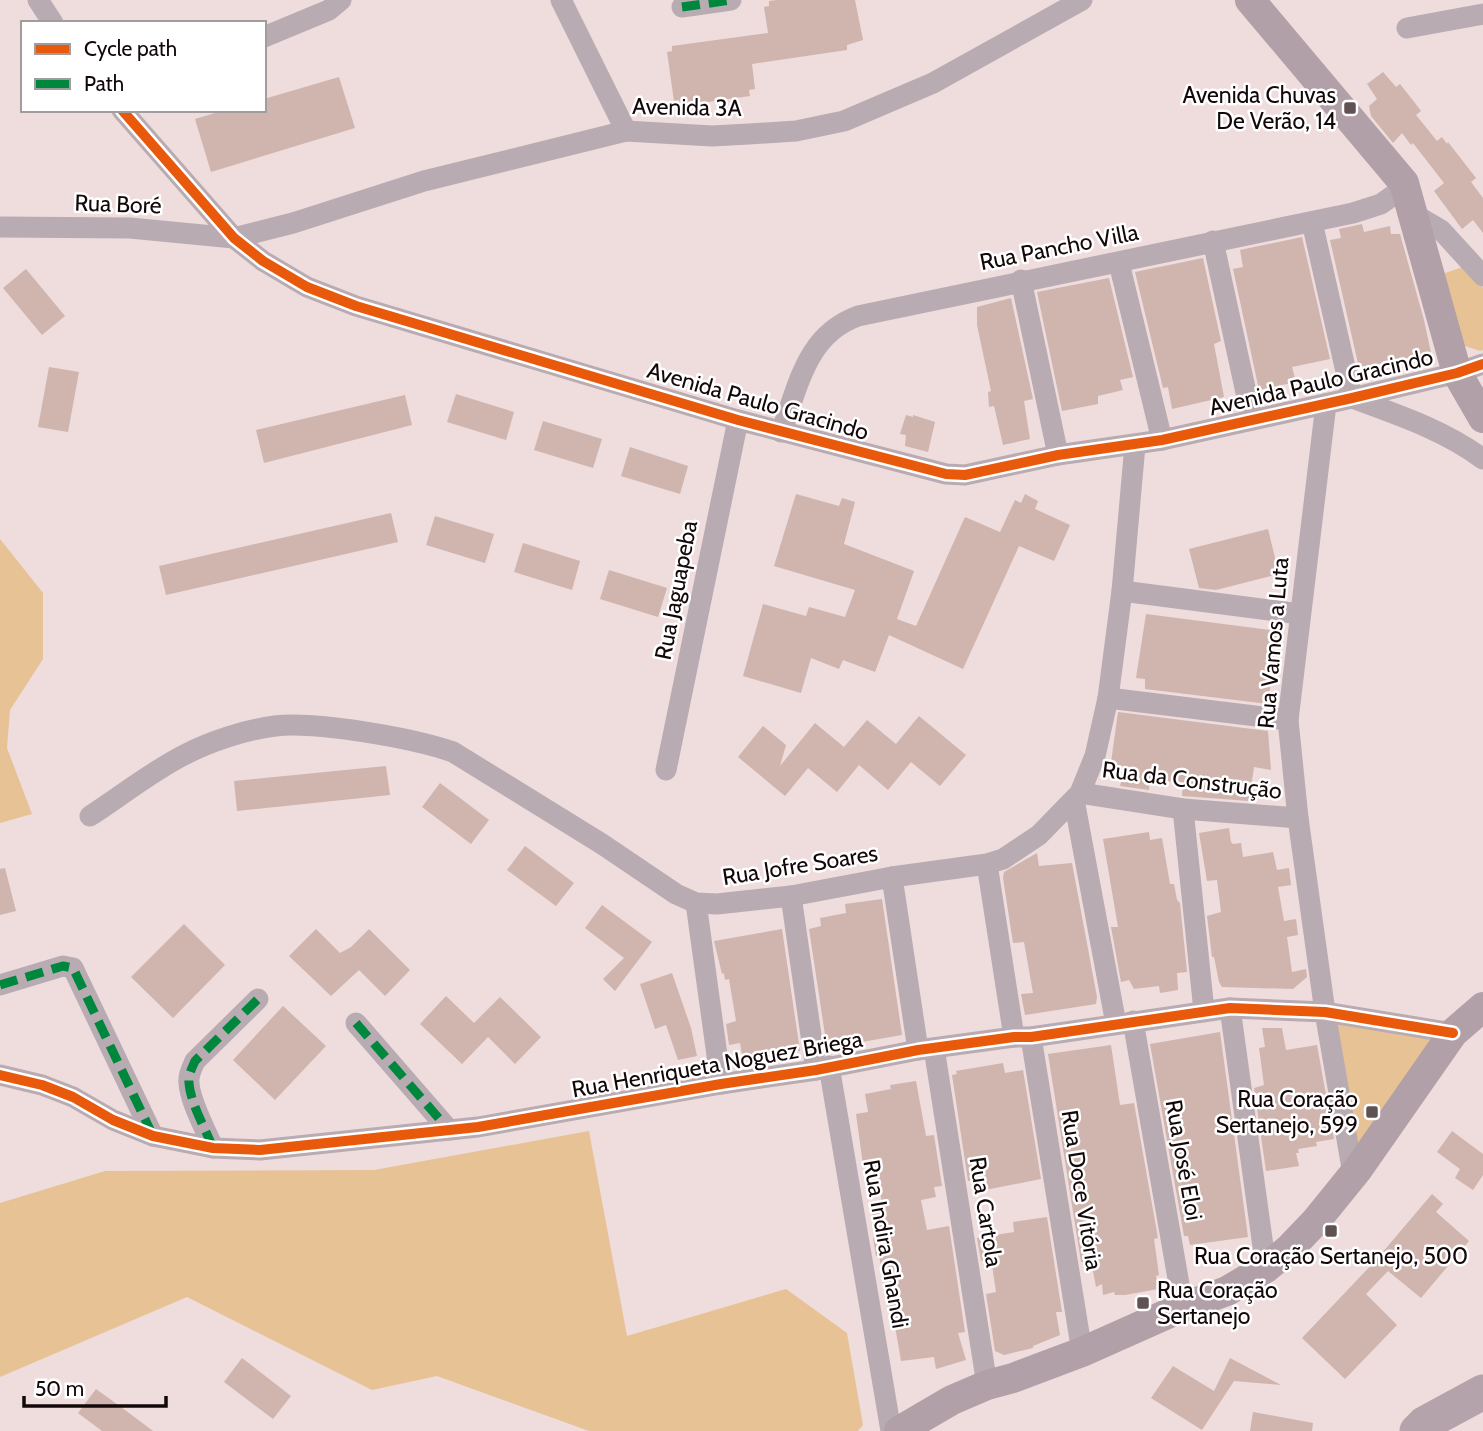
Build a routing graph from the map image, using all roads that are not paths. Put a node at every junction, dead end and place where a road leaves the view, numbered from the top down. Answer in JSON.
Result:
{"nodes":[{"id":1,"x":38,"y":0,"type":"edge"},
{"id":2,"x":341,"y":0,"type":"edge"},
{"id":3,"x":561,"y":0,"type":"edge"},
{"id":4,"x":731,"y":0,"type":"edge"},
{"id":5,"x":1082,"y":0,"type":"edge"},
{"id":6,"x":1250,"y":0,"type":"edge"},
{"id":7,"x":682,"y":7,"type":"dead end"},
{"id":8,"x":1483,"y":14,"type":"edge"},
{"id":9,"x":51,"y":21,"type":"edge"},
{"id":10,"x":1407,"y":28,"type":"dead end"},
{"id":11,"x":266,"y":36,"type":"edge"},
{"id":12,"x":124,"y":112,"type":"edge"},
{"id":13,"x":626,"y":131,"type":"junction"},
{"id":14,"x":1404,"y":183,"type":"junction"},
{"id":15,"x":1412,"y":213,"type":"junction"},
{"id":16,"x":1312,"y":222,"type":"junction"},
{"id":17,"x":0,"y":227,"type":"edge"},
{"id":18,"x":233,"y":238,"type":"junction"},
{"id":19,"x":1213,"y":241,"type":"junction"},
{"id":20,"x":1119,"y":263,"type":"junction"},
{"id":21,"x":1483,"y":276,"type":"edge"},
{"id":22,"x":1021,"y":280,"type":"junction"},
{"id":23,"x":1470,"y":368,"type":"edge"},
{"id":24,"x":1352,"y":398,"type":"junction"},
{"id":25,"x":1326,"y":404,"type":"junction"},
{"id":26,"x":1483,"y":418,"type":"edge"},
{"id":27,"x":738,"y":420,"type":"junction"},
{"id":28,"x":1252,"y":420,"type":"junction"},
{"id":29,"x":780,"y":432,"type":"junction"},
{"id":30,"x":1162,"y":440,"type":"junction"},
{"id":31,"x":1135,"y":445,"type":"junction"},
{"id":32,"x":1058,"y":455,"type":"junction"},
{"id":33,"x":1483,"y":459,"type":"edge"},
{"id":34,"x":1122,"y":591,"type":"junction"},
{"id":35,"x":1300,"y":614,"type":"junction"},
{"id":36,"x":1108,"y":698,"type":"junction"},
{"id":37,"x":1288,"y":720,"type":"junction"},
{"id":38,"x":666,"y":770,"type":"dead end"},
{"id":39,"x":1077,"y":797,"type":"junction"},
{"id":40,"x":1183,"y":808,"type":"junction"},
{"id":41,"x":90,"y":816,"type":"dead end"},
{"id":42,"x":1298,"y":818,"type":"junction"},
{"id":43,"x":987,"y":864,"type":"junction"},
{"id":44,"x":892,"y":877,"type":"junction"},
{"id":45,"x":791,"y":896,"type":"junction"},
{"id":46,"x":696,"y":903,"type":"junction"},
{"id":47,"x":0,"y":985,"type":"edge"},
{"id":48,"x":258,"y":999,"type":"dead end"},
{"id":49,"x":1483,"y":1007,"type":"edge"},
{"id":50,"x":1230,"y":1008,"type":"junction"},
{"id":51,"x":1204,"y":1012,"type":"junction"},
{"id":52,"x":1325,"y":1012,"type":"junction"},
{"id":53,"x":356,"y":1023,"type":"dead end"},
{"id":54,"x":1124,"y":1023,"type":"junction"},
{"id":55,"x":1453,"y":1033,"type":"junction"},
{"id":56,"x":1022,"y":1037,"type":"junction"},
{"id":57,"x":926,"y":1049,"type":"junction"},
{"id":58,"x":822,"y":1068,"type":"junction"},
{"id":59,"x":0,"y":1076,"type":"edge"},
{"id":60,"x":721,"y":1084,"type":"junction"},
{"id":61,"x":449,"y":1130,"type":"junction"},
{"id":62,"x":153,"y":1136,"type":"junction"},
{"id":63,"x":213,"y":1148,"type":"junction"},
{"id":64,"x":1353,"y":1174,"type":"junction"},
{"id":65,"x":1266,"y":1268,"type":"junction"},
{"id":66,"x":1183,"y":1307,"type":"junction"},
{"id":67,"x":1082,"y":1352,"type":"junction"},
{"id":68,"x":987,"y":1385,"type":"junction"},
{"id":69,"x":1481,"y":1390,"type":"edge"},
{"id":70,"x":891,"y":1431,"type":"edge"},
{"id":71,"x":899,"y":1431,"type":"edge"},
{"id":72,"x":1417,"y":1431,"type":"edge"}],
"edges":[{"from":1,"to":9,"type":"street"},
{"from":2,"to":11,"type":"street"},
{"from":3,"to":13,"type":"street"},
{"from":4,"to":7,"type":"street"},
{"from":5,"to":13,"type":"street","name":"Avenida 3A"},
{"from":6,"to":14,"type":"street"},
{"from":8,"to":10,"type":"street"},
{"from":12,"to":18,"type":"street","name":"Avenida Paulo Gracindo"},
{"from":13,"to":18,"type":"street","name":"Avenida 3A"},
{"from":14,"to":15,"type":"street"},
{"from":14,"to":16,"type":"street","name":"Rua Pancho Villa"},
{"from":15,"to":21,"type":"street"},
{"from":15,"to":23,"type":"street"},
{"from":16,"to":19,"type":"street","name":"Rua Pancho Villa"},
{"from":16,"to":24,"type":"street"},
{"from":17,"to":18,"type":"street","name":"Rua Boré"},
{"from":18,"to":27,"type":"street","name":"Avenida Paulo Gracindo"},
{"from":19,"to":20,"type":"street","name":"Rua Pancho Villa"},
{"from":19,"to":28,"type":"street"},
{"from":20,"to":22,"type":"street","name":"Rua Pancho Villa"},
{"from":20,"to":30,"type":"street"},
{"from":22,"to":29,"type":"street","name":"Rua Pancho Villa"},
{"from":22,"to":32,"type":"street"},
{"from":23,"to":24,"type":"street","name":"Avenida Paulo Gracindo"},
{"from":23,"to":26,"type":"street"},
{"from":24,"to":25,"type":"street","name":"Avenida Paulo Gracindo"},
{"from":24,"to":33,"type":"street","name":"Avenida Paulo Gracindo"},
{"from":25,"to":28,"type":"street","name":"Avenida Paulo Gracindo"},
{"from":25,"to":35,"type":"street","name":"Rua Vamos a Luta"},
{"from":27,"to":29,"type":"street","name":"Avenida Paulo Gracindo"},
{"from":27,"to":38,"type":"street","name":"Rua Jaguapeba"},
{"from":28,"to":30,"type":"street","name":"Avenida Paulo Gracindo"},
{"from":29,"to":32,"type":"street","name":"Avenida Paulo Gracindo"},
{"from":30,"to":31,"type":"street","name":"Avenida Paulo Gracindo"},
{"from":31,"to":32,"type":"street","name":"Avenida Paulo Gracindo"},
{"from":31,"to":34,"type":"street","name":"Rua Jofre Soares"},
{"from":34,"to":35,"type":"street"},
{"from":34,"to":36,"type":"street","name":"Rua Jofre Soares"},
{"from":35,"to":37,"type":"street","name":"Rua Vamos a Luta"},
{"from":36,"to":37,"type":"street"},
{"from":36,"to":39,"type":"street","name":"Rua Jofre Soares"},
{"from":37,"to":42,"type":"street","name":"Rua Vamos a Luta"},
{"from":39,"to":40,"type":"street","name":"Rua da Construção"},
{"from":39,"to":43,"type":"street","name":"Rua Jofre Soares"},
{"from":39,"to":54,"type":"street","name":"Rua José Eloi"},
{"from":40,"to":42,"type":"street","name":"Rua da Construção"},
{"from":40,"to":51,"type":"street"},
{"from":41,"to":46,"type":"street","name":"Rua Jofre Soares"},
{"from":42,"to":52,"type":"street","name":"Rua Vamos a Luta"},
{"from":43,"to":44,"type":"street","name":"Rua Jofre Soares"},
{"from":43,"to":56,"type":"street","name":"Rua Doce Vitória"},
{"from":44,"to":45,"type":"street","name":"Rua Jofre Soares"},
{"from":44,"to":57,"type":"street","name":"Rua Cartola"},
{"from":45,"to":46,"type":"street","name":"Rua Jofre Soares"},
{"from":45,"to":58,"type":"street","name":"Rua Indira Ghandi"},
{"from":46,"to":60,"type":"street"},
{"from":47,"to":62,"type":"street"},
{"from":48,"to":63,"type":"street"},
{"from":49,"to":55,"type":"street"},
{"from":50,"to":51,"type":"street","name":"Rua Henriqueta Noguez Briega"},
{"from":50,"to":52,"type":"street","name":"Rua Henriqueta Noguez Briega"},
{"from":50,"to":65,"type":"street"},
{"from":51,"to":54,"type":"street","name":"Rua Henriqueta Noguez Briega"},
{"from":52,"to":55,"type":"street","name":"Rua Henriqueta Noguez Briega"},
{"from":52,"to":64,"type":"street","name":"Rua Vamos a Luta"},
{"from":53,"to":61,"type":"street"},
{"from":54,"to":56,"type":"street","name":"Rua Henriqueta Noguez Briega"},
{"from":54,"to":66,"type":"street","name":"Rua José Eloi"},
{"from":55,"to":64,"type":"street"},
{"from":56,"to":57,"type":"street","name":"Rua Henriqueta Noguez Briega"},
{"from":56,"to":67,"type":"street","name":"Rua Doce Vitória"},
{"from":57,"to":58,"type":"street","name":"Rua Henriqueta Noguez Briega"},
{"from":57,"to":68,"type":"street","name":"Rua Cartola"},
{"from":58,"to":60,"type":"street","name":"Rua Henriqueta Noguez Briega"},
{"from":58,"to":70,"type":"street","name":"Rua Indira Ghandi"},
{"from":59,"to":62,"type":"street","name":"Rua Henriqueta Noguez Briega"},
{"from":60,"to":61,"type":"street","name":"Rua Henriqueta Noguez Briega"},
{"from":61,"to":63,"type":"street","name":"Rua Henriqueta Noguez Briega"},
{"from":62,"to":63,"type":"street","name":"Rua Henriqueta Noguez Briega"},
{"from":64,"to":65,"type":"street"},
{"from":65,"to":66,"type":"street"},
{"from":66,"to":67,"type":"street"},
{"from":67,"to":68,"type":"street"},
{"from":68,"to":71,"type":"street"},
{"from":69,"to":72,"type":"main road"}]}
